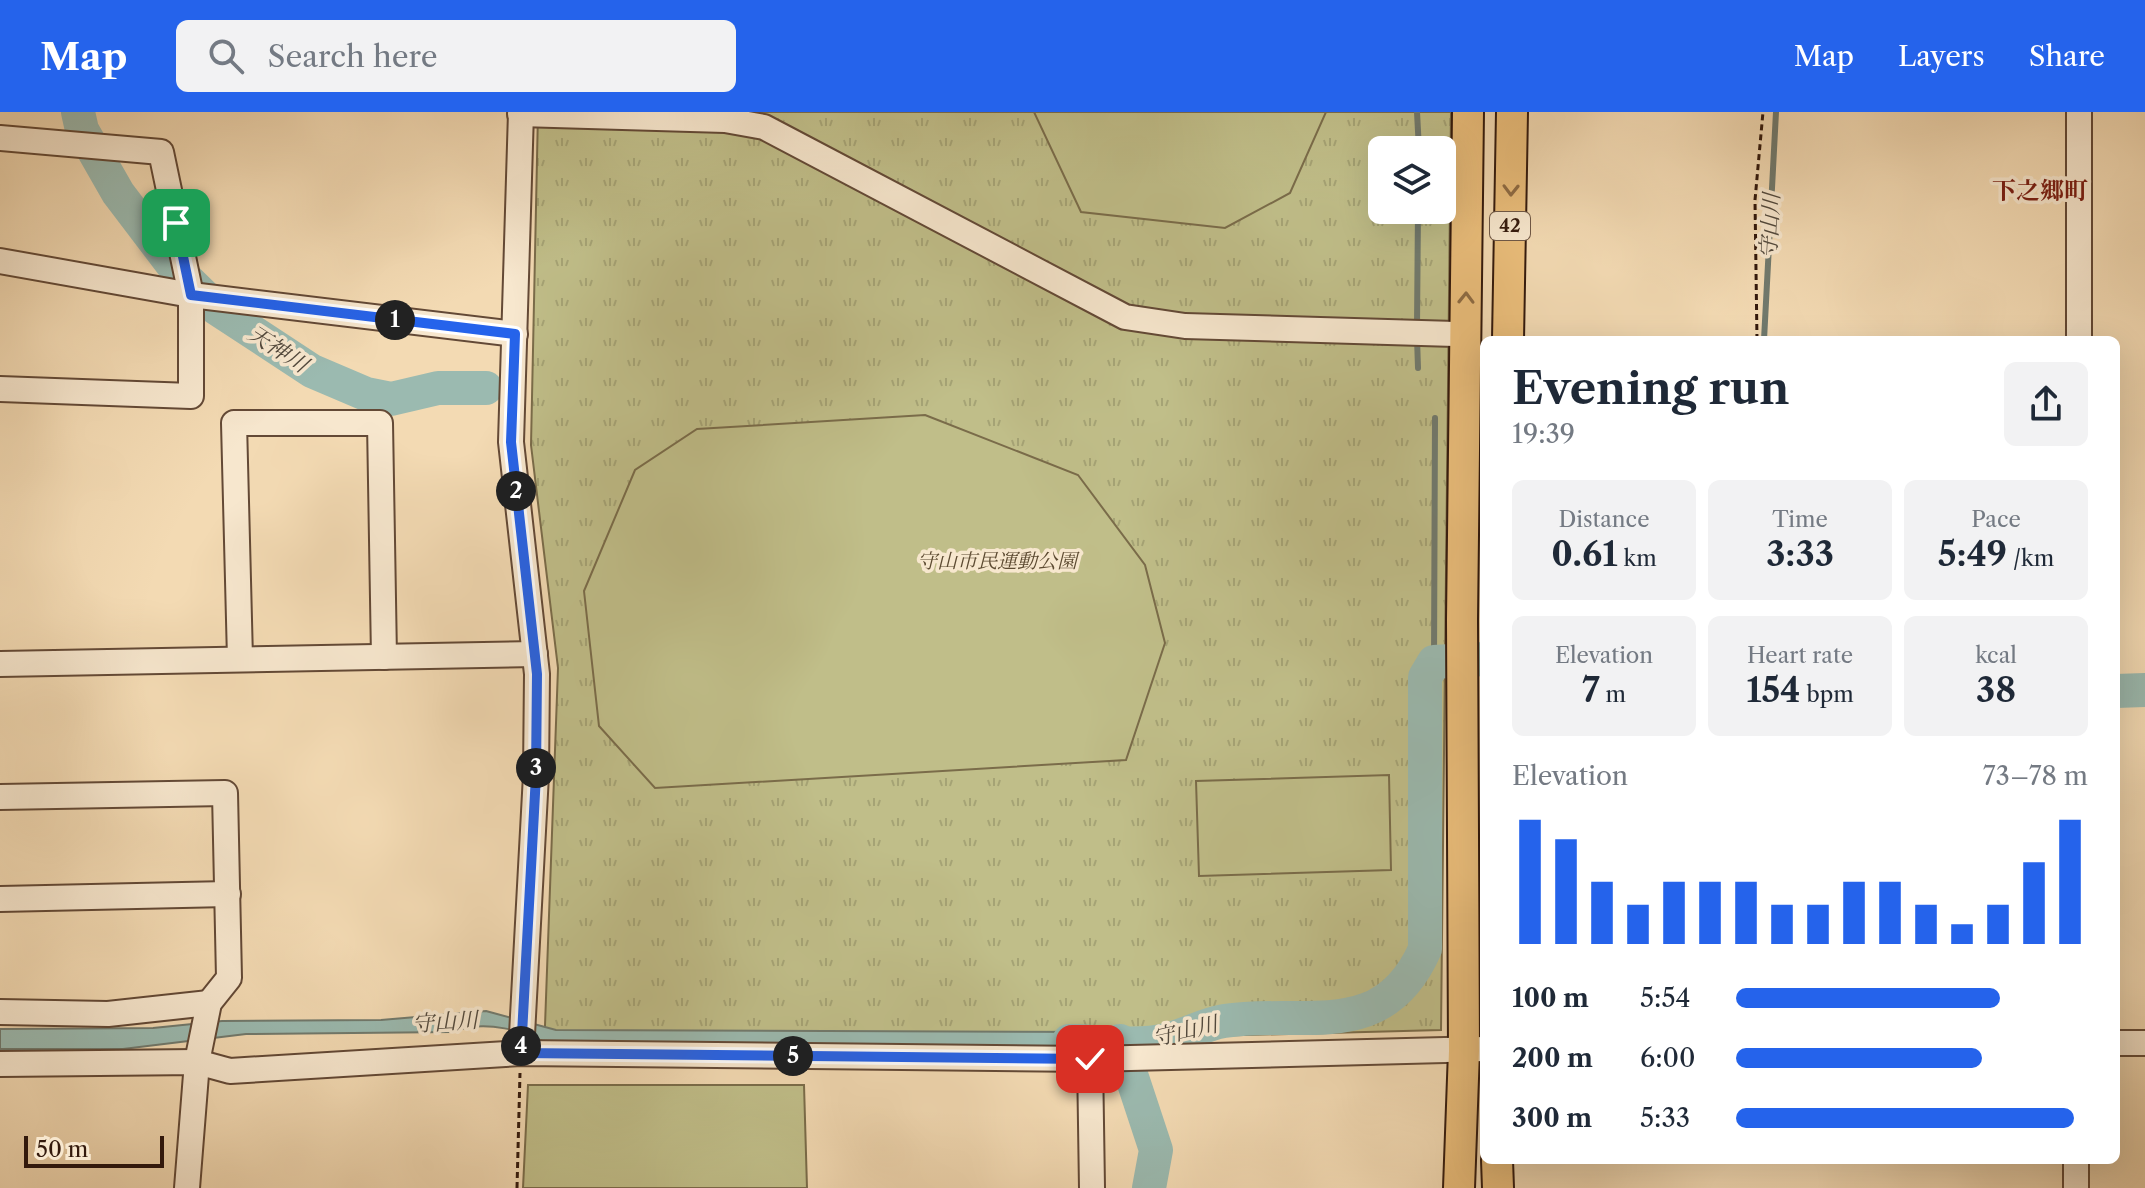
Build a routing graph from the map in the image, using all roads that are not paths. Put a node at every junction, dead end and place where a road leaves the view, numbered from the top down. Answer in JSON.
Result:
{"nodes":[{"id":1,"x":1468,"y":112,"type":"edge"},
{"id":2,"x":1512,"y":112,"type":"edge"},
{"id":3,"x":2079,"y":112,"type":"edge"},
{"id":4,"x":520,"y":113,"type":"edge"},
{"id":5,"x":0,"y":138,"type":"edge"},
{"id":6,"x":0,"y":261,"type":"edge"},
{"id":7,"x":191,"y":295,"type":"junction"},
{"id":8,"x":515,"y":334,"type":"junction"},
{"id":9,"x":1455,"y":334,"type":"dead end"},
{"id":10,"x":1508,"y":336,"type":"edge"},
{"id":11,"x":2079,"y":336,"type":"edge"},
{"id":12,"x":0,"y":389,"type":"edge"},
{"id":13,"x":535,"y":654,"type":"junction"},
{"id":14,"x":384,"y":657,"type":"junction"},
{"id":15,"x":240,"y":659,"type":"junction"},
{"id":16,"x":0,"y":664,"type":"edge"},
{"id":17,"x":0,"y":797,"type":"edge"},
{"id":18,"x":228,"y":894,"type":"junction"},
{"id":19,"x":0,"y":899,"type":"edge"},
{"id":20,"x":209,"y":1003,"type":"junction"},
{"id":21,"x":0,"y":1012,"type":"edge"},
{"id":22,"x":2120,"y":1043,"type":"edge"},
{"id":23,"x":2145,"y":1043,"type":"edge"},
{"id":24,"x":1474,"y":1050,"type":"edge"},
{"id":25,"x":521,"y":1053,"type":"junction"},
{"id":26,"x":1100,"y":1059,"type":"junction"},
{"id":27,"x":197,"y":1062,"type":"junction"},
{"id":28,"x":0,"y":1064,"type":"edge"},
{"id":29,"x":1497,"y":1164,"type":"edge"},
{"id":30,"x":2076,"y":1164,"type":"edge"},
{"id":31,"x":187,"y":1188,"type":"edge"},
{"id":32,"x":1092,"y":1188,"type":"edge"},
{"id":33,"x":1459,"y":1188,"type":"edge"},
{"id":34,"x":1498,"y":1188,"type":"edge"},
{"id":35,"x":2076,"y":1188,"type":"edge"}],
"edges":[{"from":24,"to":1,"type":"main road","number":"42","one_way":true},
{"from":2,"to":10,"type":"main road","number":"42","one_way":true},
{"from":3,"to":11,"type":"street"},
{"from":4,"to":8,"type":"street"},
{"from":4,"to":9,"type":"street"},
{"from":5,"to":7,"type":"street"},
{"from":6,"to":7,"type":"street"},
{"from":7,"to":8,"type":"street"},
{"from":7,"to":12,"type":"street"},
{"from":8,"to":13,"type":"street"},
{"from":13,"to":14,"type":"street"},
{"from":13,"to":25,"type":"street"},
{"from":14,"to":15,"type":"street"},
{"from":14,"to":15,"type":"street"},
{"from":15,"to":16,"type":"street"},
{"from":17,"to":18,"type":"street"},
{"from":18,"to":19,"type":"street"},
{"from":18,"to":20,"type":"street"},
{"from":20,"to":21,"type":"street"},
{"from":20,"to":27,"type":"street"},
{"from":22,"to":23,"type":"street"},
{"from":24,"to":26,"type":"street"},
{"from":24,"to":33,"type":"main road","number":"42"},
{"from":25,"to":26,"type":"street"},
{"from":25,"to":27,"type":"street"},
{"from":26,"to":32,"type":"street"},
{"from":27,"to":28,"type":"street"},
{"from":27,"to":31,"type":"street"},
{"from":29,"to":34,"type":"main road"},
{"from":30,"to":35,"type":"street"}]}
